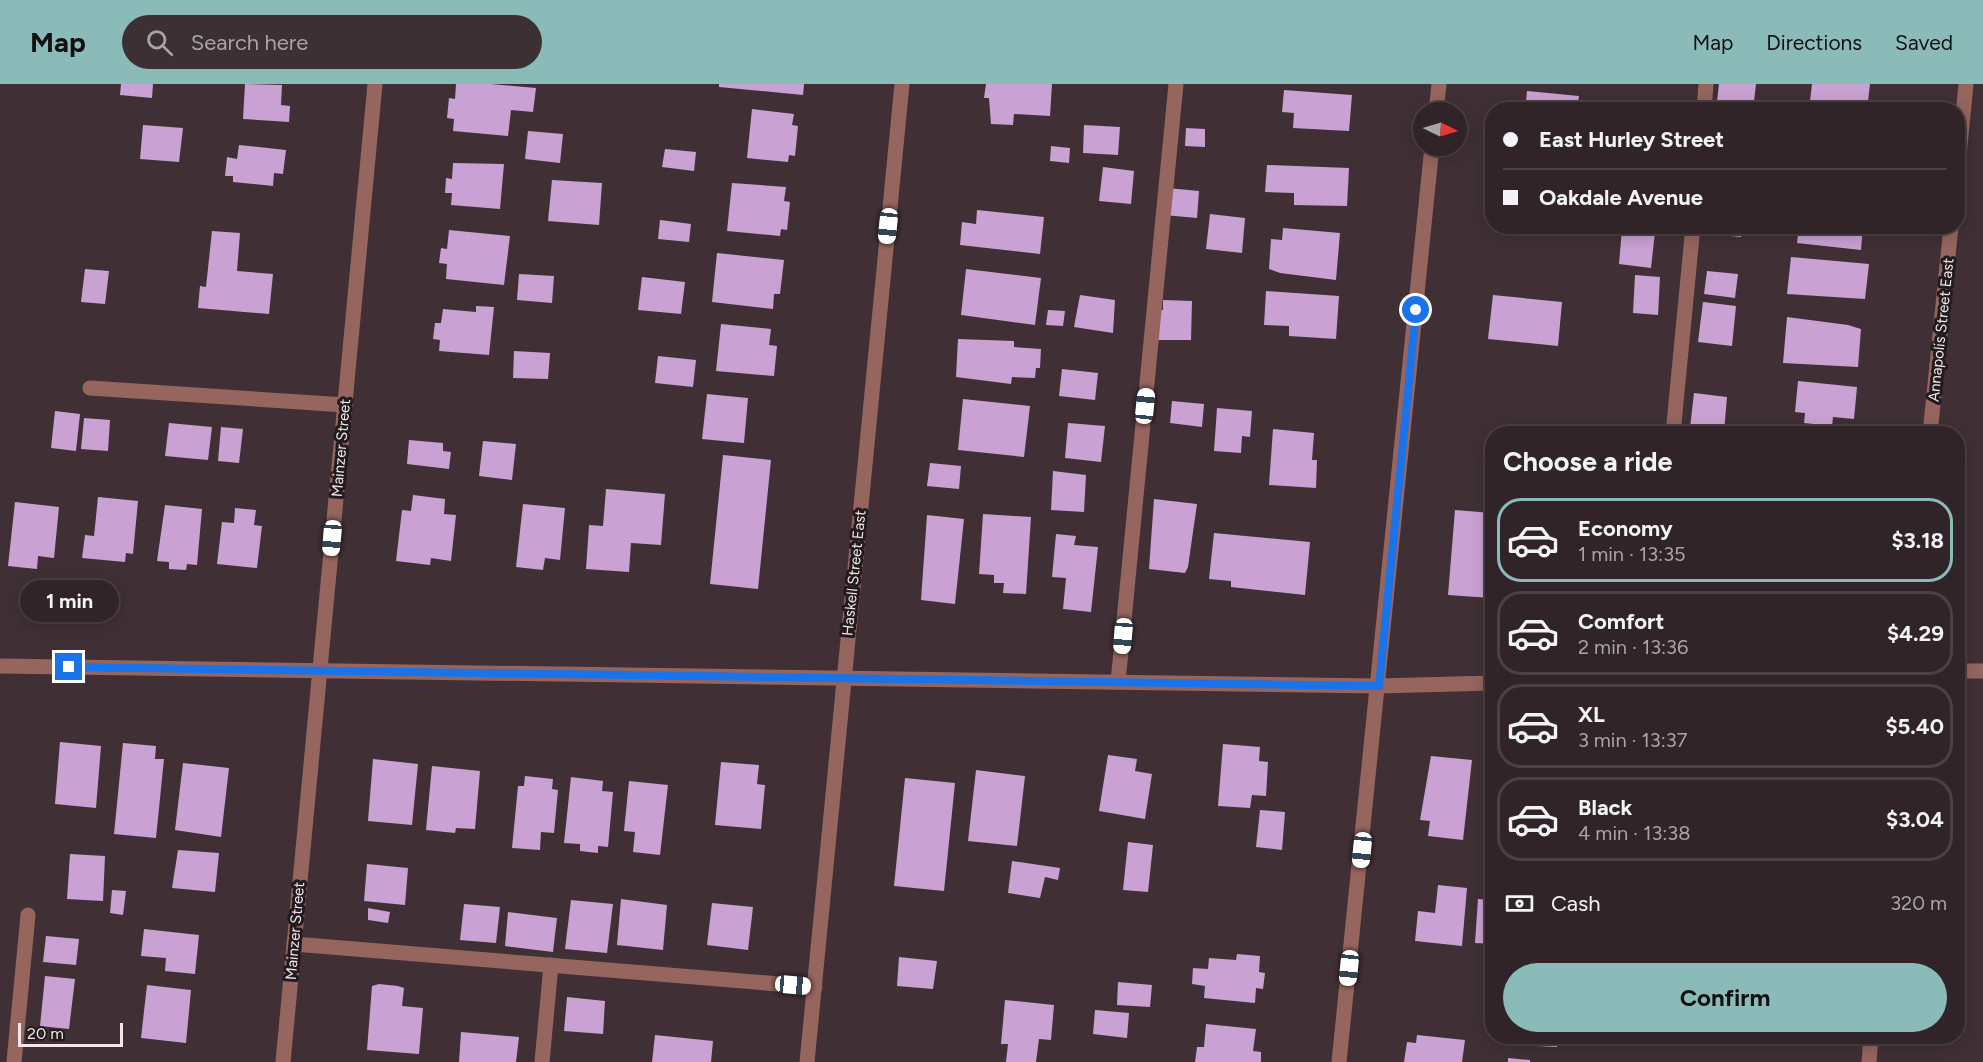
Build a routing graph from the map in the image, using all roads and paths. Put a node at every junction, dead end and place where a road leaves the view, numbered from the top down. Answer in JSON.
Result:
{"nodes":[{"id":1,"x":375,"y":84,"type":"edge"},
{"id":2,"x":902,"y":84,"type":"edge"},
{"id":3,"x":1176,"y":84,"type":"edge"},
{"id":4,"x":1438,"y":84,"type":"edge"},
{"id":5,"x":1706,"y":84,"type":"edge"},
{"id":6,"x":1966,"y":84,"type":"edge"},
{"id":7,"x":1437,"y":102,"type":"edge"},
{"id":8,"x":1705,"y":102,"type":"edge"},
{"id":9,"x":1964,"y":102,"type":"edge"},
{"id":10,"x":1431,"y":156,"type":"edge"},
{"id":11,"x":1692,"y":234,"type":"edge"},
{"id":12,"x":1950,"y":234,"type":"edge"},
{"id":13,"x":90,"y":388,"type":"dead end"},
{"id":14,"x":345,"y":405,"type":"junction"},
{"id":15,"x":1674,"y":426,"type":"edge"},
{"id":16,"x":1931,"y":426,"type":"edge"},
{"id":17,"x":0,"y":666,"type":"edge"},
{"id":18,"x":320,"y":670,"type":"junction"},
{"id":19,"x":1965,"y":671,"type":"edge"},
{"id":20,"x":1983,"y":671,"type":"edge"},
{"id":21,"x":844,"y":678,"type":"junction"},
{"id":22,"x":1118,"y":682,"type":"junction"},
{"id":23,"x":1485,"y":683,"type":"edge"},
{"id":24,"x":1379,"y":686,"type":"junction"},
{"id":25,"x":28,"y":915,"type":"dead end"},
{"id":26,"x":294,"y":944,"type":"junction"},
{"id":27,"x":551,"y":965,"type":"junction"},
{"id":28,"x":815,"y":987,"type":"junction"},
{"id":29,"x":1870,"y":1044,"type":"edge"},
{"id":30,"x":14,"y":1062,"type":"edge"},
{"id":31,"x":283,"y":1062,"type":"edge"},
{"id":32,"x":542,"y":1062,"type":"edge"},
{"id":33,"x":807,"y":1062,"type":"edge"},
{"id":34,"x":1339,"y":1062,"type":"edge"},
{"id":35,"x":1869,"y":1062,"type":"edge"}],
"edges":[{"from":1,"to":14,"type":"street","name":"Mainzer Street"},
{"from":2,"to":21,"type":"street","name":"Haskell Street East"},
{"from":3,"to":22,"type":"street"},
{"from":4,"to":7,"type":"street"},
{"from":5,"to":8,"type":"street"},
{"from":6,"to":9,"type":"street"},
{"from":10,"to":24,"type":"street"},
{"from":11,"to":15,"type":"street"},
{"from":12,"to":16,"type":"street","name":"Annapolis Street East"},
{"from":13,"to":14,"type":"street"},
{"from":14,"to":18,"type":"street","name":"Mainzer Street"},
{"from":17,"to":18,"type":"street"},
{"from":18,"to":21,"type":"street"},
{"from":18,"to":26,"type":"street","name":"Mainzer Street"},
{"from":19,"to":20,"type":"street"},
{"from":21,"to":22,"type":"street"},
{"from":21,"to":28,"type":"street","name":"Haskell Street East"},
{"from":22,"to":24,"type":"street"},
{"from":23,"to":24,"type":"street"},
{"from":24,"to":34,"type":"street"},
{"from":25,"to":30,"type":"street"},
{"from":26,"to":27,"type":"street"},
{"from":26,"to":31,"type":"street","name":"Mainzer Street"},
{"from":27,"to":28,"type":"street"},
{"from":27,"to":32,"type":"street"},
{"from":28,"to":33,"type":"street","name":"Haskell Street East"},
{"from":29,"to":35,"type":"street"}]}
